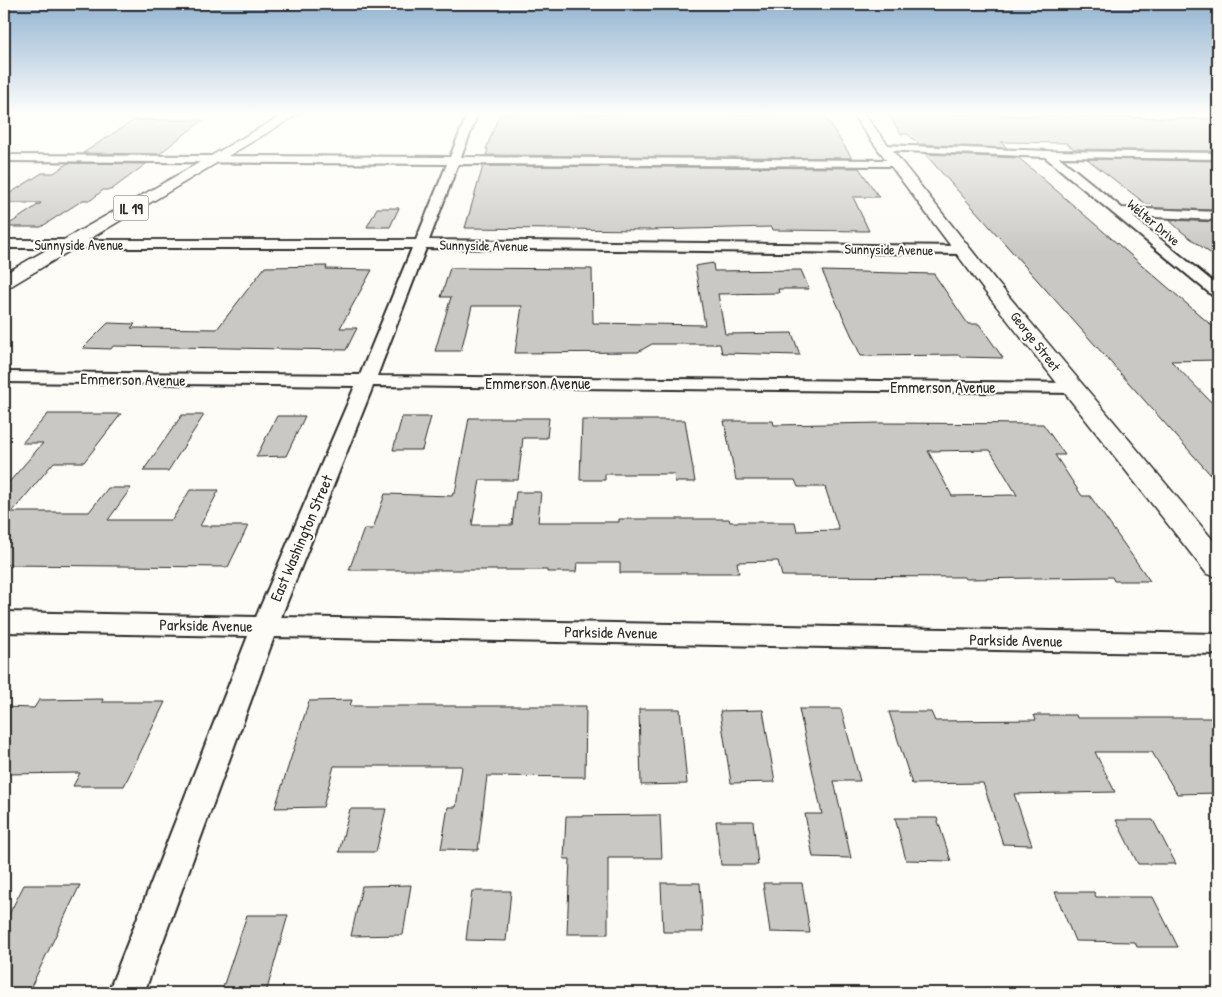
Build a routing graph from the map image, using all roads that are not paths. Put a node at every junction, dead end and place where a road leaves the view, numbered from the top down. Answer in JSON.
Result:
{"nodes":[{"id":1,"x":212,"y":160,"type":"edge"},
{"id":2,"x":277,"y":160,"type":"edge"},
{"id":3,"x":583,"y":160,"type":"edge"},
{"id":4,"x":891,"y":160,"type":"edge"},
{"id":5,"x":1055,"y":160,"type":"edge"},
{"id":6,"x":455,"y":161,"type":"junction"},
{"id":7,"x":1119,"y":212,"type":"junction"},
{"id":8,"x":1218,"y":216,"type":"edge"},
{"id":9,"x":4,"y":244,"type":"edge"},
{"id":10,"x":69,"y":244,"type":"junction"},
{"id":11,"x":421,"y":244,"type":"junction"},
{"id":12,"x":963,"y":250,"type":"junction"},
{"id":13,"x":4,"y":282,"type":"edge"},
{"id":14,"x":1218,"y":293,"type":"edge"},
{"id":15,"x":4,"y":377,"type":"edge"},
{"id":16,"x":366,"y":382,"type":"junction"},
{"id":17,"x":1073,"y":388,"type":"junction"},
{"id":18,"x":1218,"y":566,"type":"edge"},
{"id":19,"x":4,"y":622,"type":"edge"},
{"id":20,"x":265,"y":626,"type":"junction"},
{"id":21,"x":1218,"y":644,"type":"edge"},
{"id":22,"x":126,"y":993,"type":"edge"}],
"edges":[{"from":1,"to":10,"type":"street","number":"IL 19"},
{"from":2,"to":6,"type":"street"},
{"from":3,"to":6,"type":"street"},
{"from":4,"to":12,"type":"street","name":"George Street"},
{"from":5,"to":7,"type":"street","name":"Welter Drive"},
{"from":6,"to":11,"type":"street","name":"East Washington Street"},
{"from":7,"to":8,"type":"street"},
{"from":7,"to":14,"type":"street","name":"Welter Drive"},
{"from":9,"to":10,"type":"street","name":"Sunnyside Avenue"},
{"from":10,"to":11,"type":"street","name":"Sunnyside Avenue"},
{"from":10,"to":13,"type":"street","number":"IL 19"},
{"from":11,"to":12,"type":"street","name":"Sunnyside Avenue"},
{"from":11,"to":16,"type":"street","name":"East Washington Street"},
{"from":12,"to":17,"type":"street","name":"George Street"},
{"from":15,"to":16,"type":"street","name":"Emmerson Avenue"},
{"from":16,"to":17,"type":"street","name":"Emmerson Avenue"},
{"from":16,"to":20,"type":"street","name":"East Washington Street"},
{"from":17,"to":18,"type":"street","name":"George Street"},
{"from":19,"to":20,"type":"street","name":"Parkside Avenue"},
{"from":20,"to":21,"type":"street","name":"Parkside Avenue"},
{"from":20,"to":22,"type":"street","name":"East Washington Street"}]}
